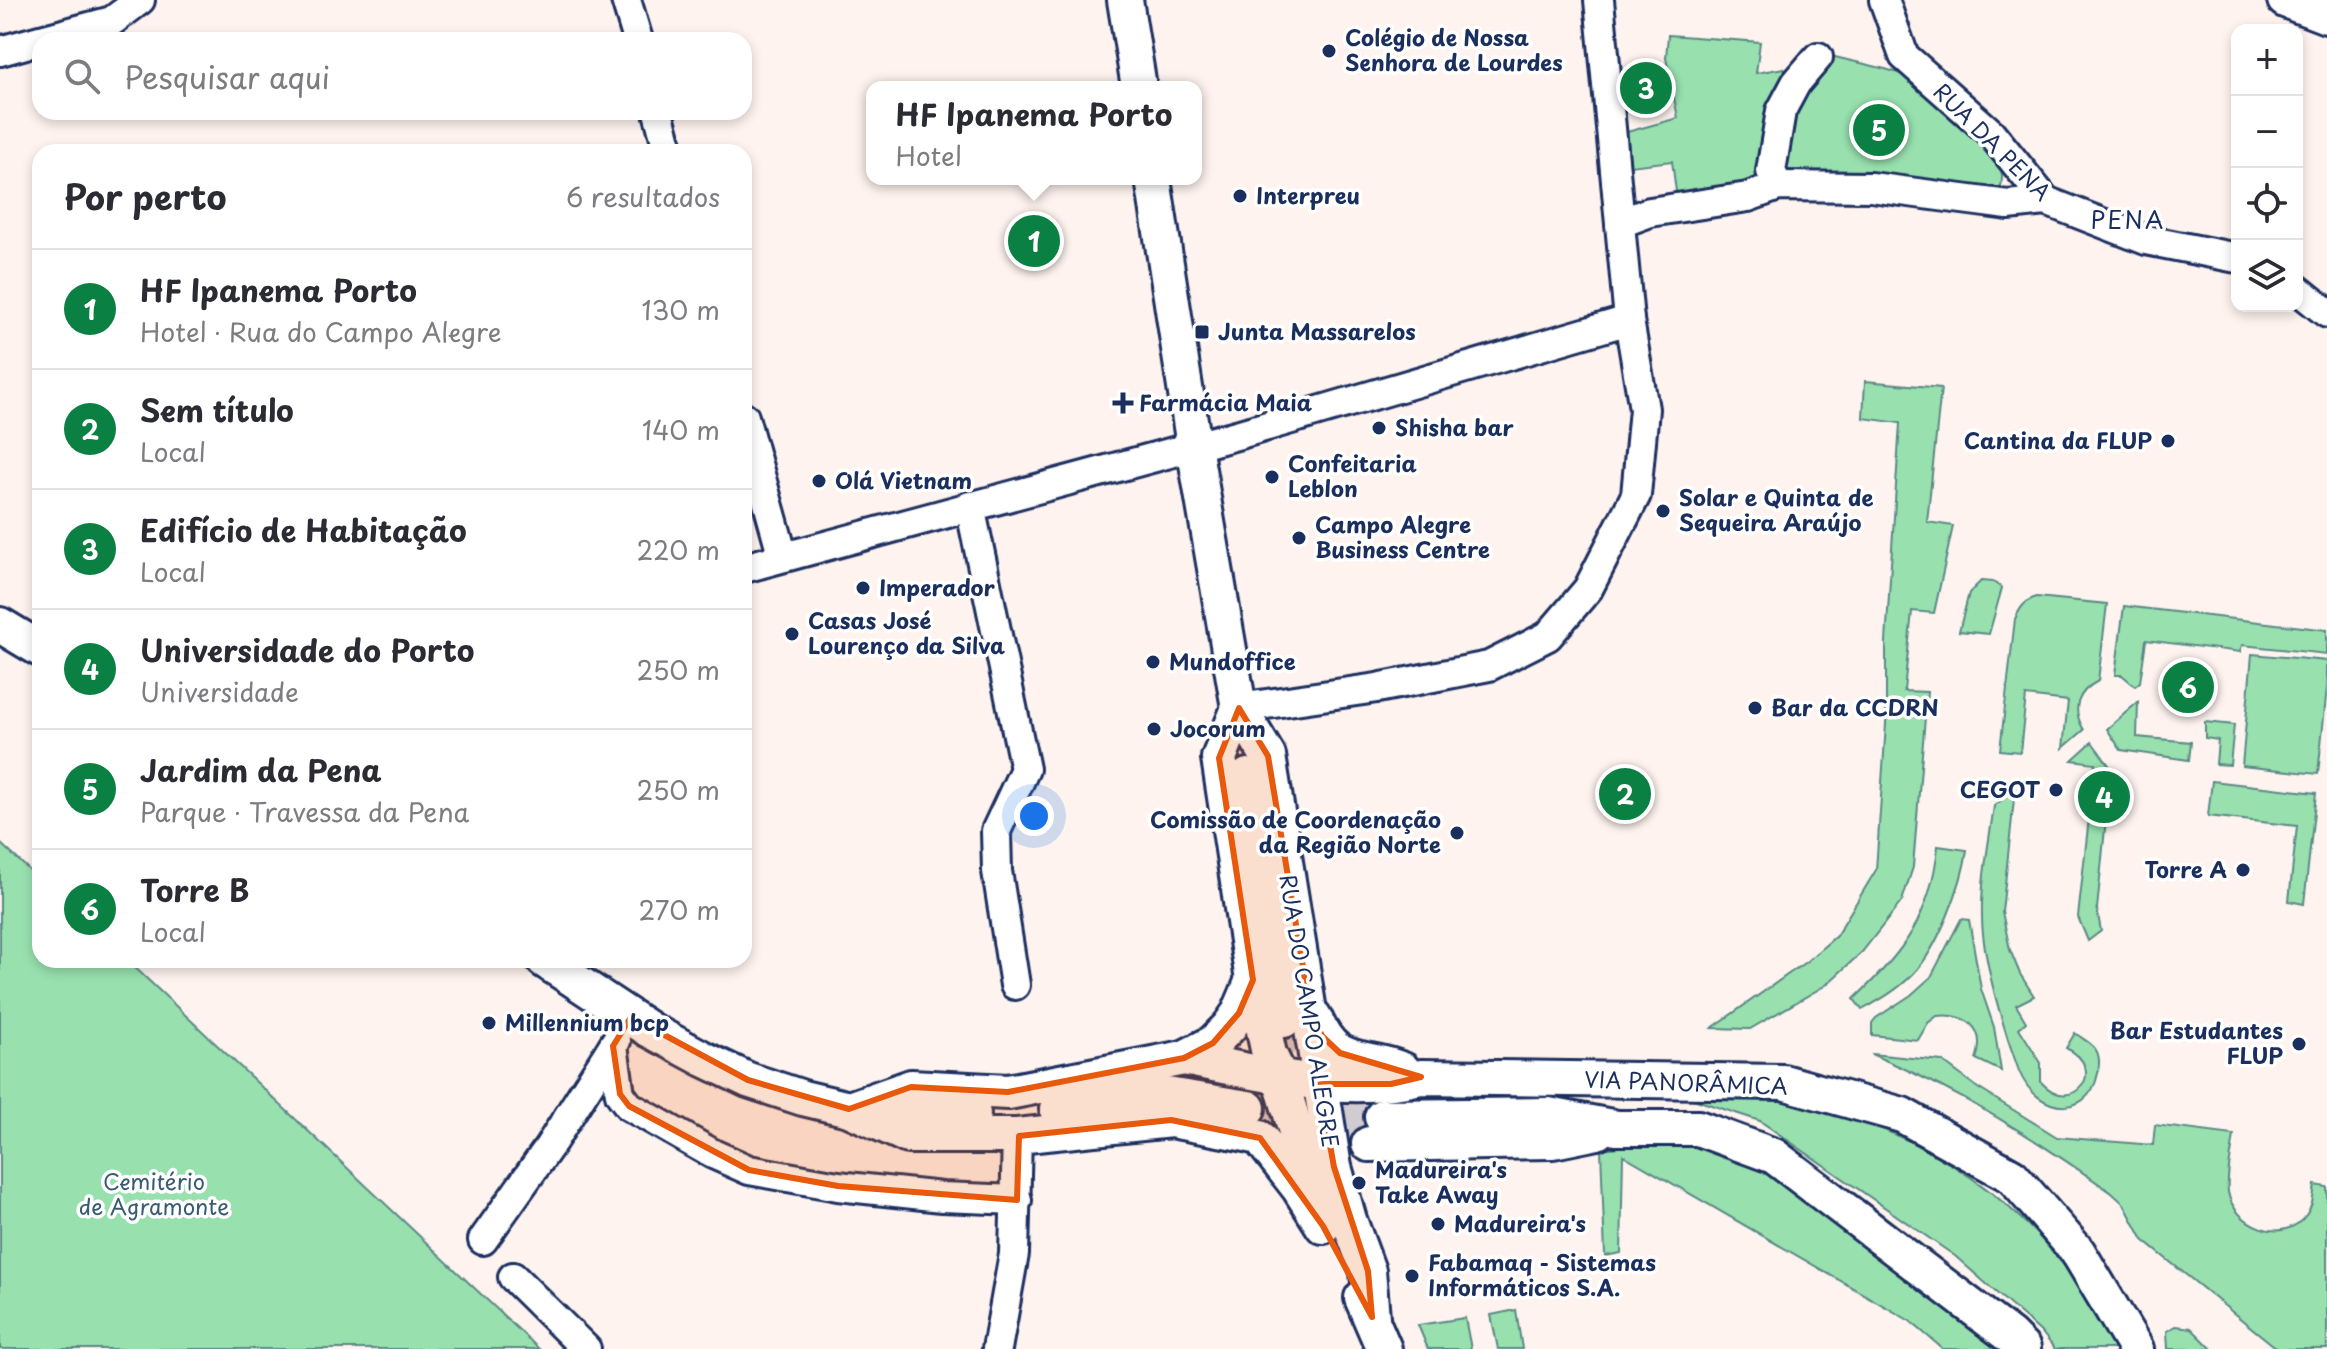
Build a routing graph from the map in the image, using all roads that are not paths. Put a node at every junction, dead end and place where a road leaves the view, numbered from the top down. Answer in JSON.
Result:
{"nodes":[{"id":1,"x":140,"y":0,"type":"edge"},
{"id":2,"x":626,"y":0,"type":"edge"},
{"id":3,"x":1125,"y":0,"type":"edge"},
{"id":4,"x":1599,"y":0,"type":"edge"},
{"id":5,"x":1884,"y":0,"type":"edge"},
{"id":6,"x":2285,"y":0,"type":"edge"},
{"id":7,"x":2327,"y":16,"type":"edge"},
{"id":8,"x":70,"y":32,"type":"edge"},
{"id":9,"x":636,"y":32,"type":"edge"},
{"id":10,"x":32,"y":42,"type":"edge"},
{"id":11,"x":0,"y":51,"type":"edge"},
{"id":12,"x":1818,"y":57,"type":"dead end"},
{"id":13,"x":1138,"y":81,"type":"edge"},
{"id":14,"x":660,"y":120,"type":"edge"},
{"id":15,"x":667,"y":144,"type":"edge"},
{"id":16,"x":1154,"y":185,"type":"edge"},
{"id":17,"x":1778,"y":186,"type":"junction"},
{"id":18,"x":2046,"y":201,"type":"junction"},
{"id":19,"x":1620,"y":223,"type":"junction"},
{"id":20,"x":2231,"y":257,"type":"edge"},
{"id":21,"x":2303,"y":294,"type":"edge"},
{"id":22,"x":2327,"y":313,"type":"edge"},
{"id":23,"x":1629,"y":320,"type":"junction"},
{"id":24,"x":752,"y":446,"type":"edge"},
{"id":25,"x":1194,"y":446,"type":"junction"},
{"id":26,"x":970,"y":506,"type":"junction"},
{"id":27,"x":783,"y":557,"type":"junction"},
{"id":28,"x":752,"y":566,"type":"edge"},
{"id":29,"x":0,"y":625,"type":"edge"},
{"id":30,"x":32,"y":644,"type":"edge"},
{"id":31,"x":1239,"y":708,"type":"junction"},
{"id":32,"x":556,"y":968,"type":"edge"},
{"id":33,"x":1253,"y":980,"type":"junction"},
{"id":34,"x":1015,"y":985,"type":"dead end"},
{"id":35,"x":1297,"y":1014,"type":"junction"},
{"id":36,"x":631,"y":1017,"type":"junction"},
{"id":37,"x":613,"y":1046,"type":"junction"},
{"id":38,"x":1184,"y":1058,"type":"junction"},
{"id":39,"x":1280,"y":1077,"type":"junction"},
{"id":40,"x":1421,"y":1077,"type":"junction"},
{"id":41,"x":1319,"y":1083,"type":"junction"},
{"id":42,"x":1248,"y":1108,"type":"tunnel mouth"},
{"id":43,"x":849,"y":1109,"type":"junction"},
{"id":44,"x":1375,"y":1131,"type":"tunnel mouth"},
{"id":45,"x":1017,"y":1136,"type":"junction"},
{"id":46,"x":1017,"y":1200,"type":"junction"},
{"id":47,"x":1323,"y":1226,"type":"junction"},
{"id":48,"x":483,"y":1240,"type":"dead end"},
{"id":49,"x":513,"y":1277,"type":"dead end"},
{"id":50,"x":1372,"y":1317,"type":"junction"},
{"id":51,"x":586,"y":1349,"type":"edge"},
{"id":52,"x":997,"y":1349,"type":"edge"},
{"id":53,"x":1384,"y":1349,"type":"edge"},
{"id":54,"x":2023,"y":1349,"type":"edge"},
{"id":55,"x":2136,"y":1349,"type":"edge"}],
"edges":[{"from":1,"to":8,"type":"street"},
{"from":2,"to":9,"type":"street"},
{"from":3,"to":13,"type":"main road"},
{"from":4,"to":19,"type":"street"},
{"from":5,"to":18,"type":"street","name":"RUA DA PENA"},
{"from":6,"to":7,"type":"main road"},
{"from":10,"to":11,"type":"street"},
{"from":12,"to":17,"type":"street"},
{"from":14,"to":15,"type":"street"},
{"from":16,"to":25,"type":"main road","name":"RUA DO CAMPO ALEGRE"},
{"from":17,"to":18,"type":"street"},
{"from":17,"to":19,"type":"street"},
{"from":18,"to":20,"type":"street","name":"RUA DA PENA"},
{"from":19,"to":23,"type":"street"},
{"from":21,"to":22,"type":"street"},
{"from":23,"to":25,"type":"street"},
{"from":23,"to":31,"type":"street"},
{"from":24,"to":27,"type":"street"},
{"from":25,"to":26,"type":"street"},
{"from":25,"to":31,"type":"main road","name":"RUA DO CAMPO ALEGRE"},
{"from":26,"to":27,"type":"street"},
{"from":26,"to":34,"type":"street"},
{"from":27,"to":28,"type":"street"},
{"from":29,"to":30,"type":"main road"},
{"from":31,"to":33,"type":"main road","name":"RUA DO CAMPO ALEGRE"},
{"from":31,"to":35,"type":"main road","name":"RUA DO CAMPO ALEGRE"},
{"from":32,"to":36,"type":"main road"},
{"from":33,"to":38,"type":"main road"},
{"from":33,"to":39,"type":"main road","name":"RUA DO CAMPO ALEGRE"},
{"from":35,"to":40,"type":"main road"},
{"from":35,"to":41,"type":"main road","name":"RUA DO CAMPO ALEGRE"},
{"from":36,"to":37,"type":"street"},
{"from":36,"to":43,"type":"main road"},
{"from":37,"to":46,"type":"street"},
{"from":37,"to":48,"type":"street"},
{"from":38,"to":39,"type":"main road","name":"VIA PANORÂMICA"},
{"from":38,"to":43,"type":"main road"},
{"from":39,"to":41,"type":"main road","name":"VIA PANORÂMICA"},
{"from":39,"to":47,"type":"main road","name":"RUA DO CAMPO ALEGRE"},
{"from":40,"to":41,"type":"main road","name":"VIA PANORÂMICA"},
{"from":40,"to":55,"type":"main road","name":"VIA PANORÂMICA"},
{"from":41,"to":50,"type":"main road","name":"RUA DO CAMPO ALEGRE"},
{"from":42,"to":43,"type":"main road"},
{"from":43,"to":45,"type":"main road"},
{"from":44,"to":54,"type":"main road"},
{"from":45,"to":46,"type":"street"},
{"from":45,"to":47,"type":"main road"},
{"from":46,"to":52,"type":"street"},
{"from":47,"to":50,"type":"main road","name":"RUA DO CAMPO ALEGRE"},
{"from":49,"to":51,"type":"street"},
{"from":50,"to":53,"type":"main road","name":"RUA DO CAMPO ALEGRE"}]}
